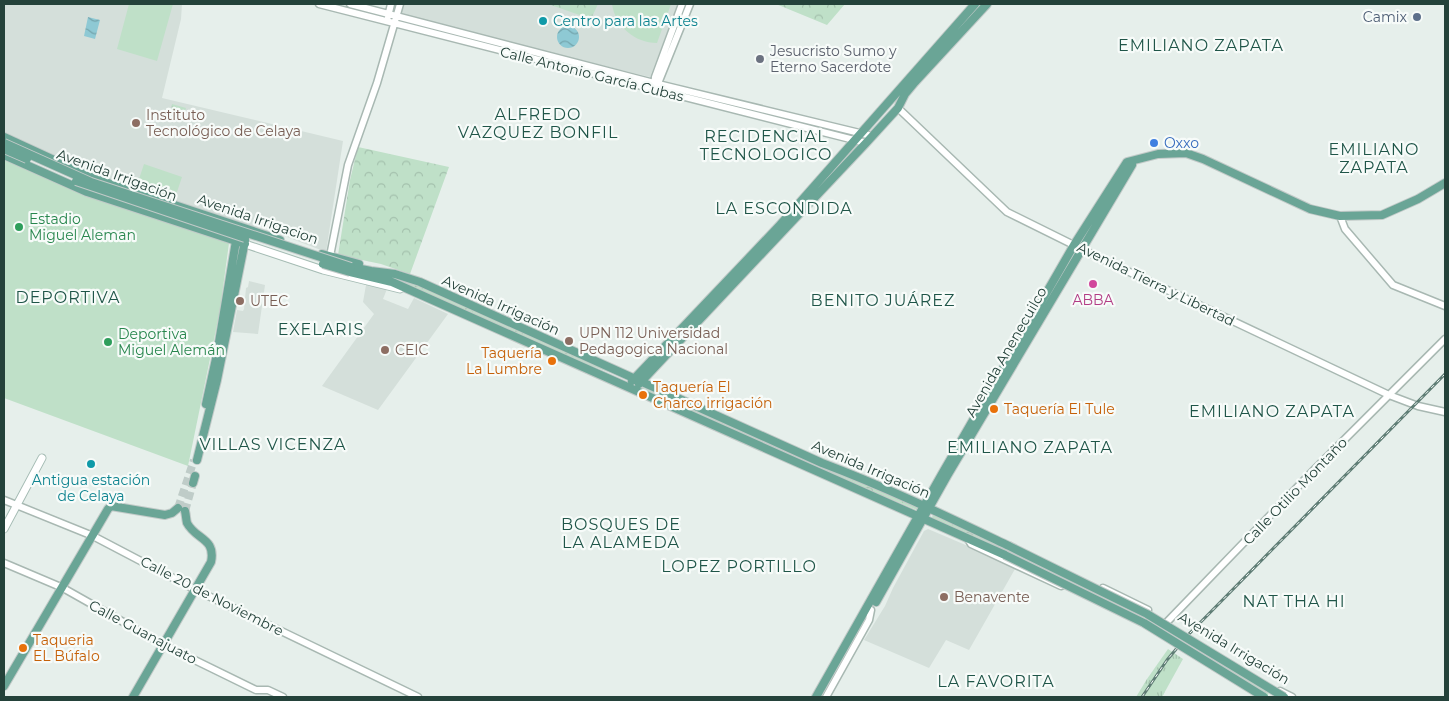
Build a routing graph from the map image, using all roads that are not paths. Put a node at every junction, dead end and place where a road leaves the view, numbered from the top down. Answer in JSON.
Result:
{"nodes":[{"id":1,"x":319,"y":4,"type":"edge"},
{"id":2,"x":350,"y":4,"type":"edge"},
{"id":3,"x":391,"y":4,"type":"edge"},
{"id":4,"x":400,"y":4,"type":"edge"},
{"id":5,"x":682,"y":4,"type":"edge"},
{"id":6,"x":690,"y":4,"type":"edge"},
{"id":7,"x":975,"y":4,"type":"edge"},
{"id":8,"x":987,"y":4,"type":"edge"},
{"id":9,"x":397,"y":16,"type":"junction"},
{"id":10,"x":388,"y":17,"type":"junction"},
{"id":11,"x":394,"y":23,"type":"junction"},
{"id":12,"x":656,"y":86,"type":"junction"},
{"id":13,"x":898,"y":108,"type":"junction"},
{"id":14,"x":861,"y":134,"type":"junction"},
{"id":15,"x":872,"y":136,"type":"junction"},
{"id":16,"x":4,"y":137,"type":"edge"},
{"id":17,"x":855,"y":141,"type":"junction"},
{"id":18,"x":4,"y":143,"type":"edge"},
{"id":19,"x":866,"y":144,"type":"junction"},
{"id":20,"x":26,"y":147,"type":"junction"},
{"id":21,"x":4,"y":149,"type":"edge"},
{"id":22,"x":4,"y":155,"type":"edge"},
{"id":23,"x":1136,"y":159,"type":"junction"},
{"id":24,"x":16,"y":160,"type":"junction"},
{"id":25,"x":1445,"y":183,"type":"edge"},
{"id":26,"x":165,"y":202,"type":"junction"},
{"id":27,"x":191,"y":210,"type":"junction"},
{"id":28,"x":161,"y":216,"type":"junction"},
{"id":29,"x":1340,"y":216,"type":"junction"},
{"id":30,"x":185,"y":224,"type":"junction"},
{"id":31,"x":248,"y":229,"type":"junction"},
{"id":32,"x":270,"y":236,"type":"junction"},
{"id":33,"x":236,"y":241,"type":"junction"},
{"id":34,"x":245,"y":244,"type":"junction"},
{"id":35,"x":1078,"y":247,"type":"junction"},
{"id":36,"x":260,"y":249,"type":"junction"},
{"id":37,"x":330,"y":256,"type":"junction"},
{"id":38,"x":350,"y":270,"type":"junction"},
{"id":39,"x":395,"y":274,"type":"junction"},
{"id":40,"x":419,"y":294,"type":"junction"},
{"id":41,"x":1445,"y":306,"type":"edge"},
{"id":42,"x":1445,"y":339,"type":"edge"},
{"id":43,"x":650,"y":372,"type":"junction"},
{"id":44,"x":638,"y":380,"type":"junction"},
{"id":45,"x":630,"y":387,"type":"junction"},
{"id":46,"x":654,"y":387,"type":"junction"},
{"id":47,"x":1389,"y":395,"type":"junction"},
{"id":48,"x":1445,"y":412,"type":"edge"},
{"id":49,"x":42,"y":458,"type":"dead end"},
{"id":50,"x":935,"y":493,"type":"junction"},
{"id":51,"x":4,"y":500,"type":"edge"},
{"id":52,"x":911,"y":500,"type":"junction"},
{"id":53,"x":16,"y":505,"type":"junction"},
{"id":54,"x":926,"y":507,"type":"junction"},
{"id":55,"x":906,"y":510,"type":"junction"},
{"id":56,"x":948,"y":516,"type":"junction"},
{"id":57,"x":921,"y":517,"type":"junction"},
{"id":58,"x":937,"y":525,"type":"junction"},
{"id":59,"x":974,"y":528,"type":"junction"},
{"id":60,"x":4,"y":529,"type":"edge"},
{"id":61,"x":915,"y":529,"type":"junction"},
{"id":62,"x":93,"y":536,"type":"junction"},
{"id":63,"x":968,"y":539,"type":"junction"},
{"id":64,"x":4,"y":563,"type":"edge"},
{"id":65,"x":63,"y":588,"type":"junction"},
{"id":66,"x":196,"y":590,"type":"junction"},
{"id":67,"x":1132,"y":602,"type":"junction"},
{"id":68,"x":869,"y":610,"type":"junction"},
{"id":69,"x":1123,"y":616,"type":"junction"},
{"id":70,"x":1167,"y":622,"type":"junction"},
{"id":71,"x":861,"y":623,"type":"junction"},
{"id":72,"x":1178,"y":629,"type":"junction"},
{"id":73,"x":1168,"y":641,"type":"junction"},
{"id":74,"x":164,"y":645,"type":"junction"},
{"id":75,"x":1267,"y":684,"type":"junction"},
{"id":76,"x":4,"y":686,"type":"edge"},
{"id":77,"x":133,"y":697,"type":"edge"},
{"id":78,"x":283,"y":697,"type":"edge"},
{"id":79,"x":418,"y":697,"type":"edge"},
{"id":80,"x":812,"y":697,"type":"edge"},
{"id":81,"x":816,"y":697,"type":"edge"},
{"id":82,"x":822,"y":697,"type":"edge"},
{"id":83,"x":826,"y":697,"type":"edge"},
{"id":84,"x":1261,"y":697,"type":"edge"},
{"id":85,"x":1284,"y":697,"type":"edge"},
{"id":86,"x":1292,"y":697,"type":"edge"}],
"edges":[{"from":1,"to":10,"type":"street","name":"Calle Antonio García Cubas"},
{"from":2,"to":10,"type":"street","name":"Calle Antonio García Cubas"},
{"from":3,"to":10,"type":"street"},
{"from":4,"to":9,"type":"street"},
{"from":5,"to":12,"type":"street"},
{"from":6,"to":12,"type":"street"},
{"from":7,"to":14,"type":"main road"},
{"from":8,"to":13,"type":"main road"},
{"from":9,"to":10,"type":"street","name":"Calle Antonio García Cubas"},
{"from":9,"to":11,"type":"street"},
{"from":9,"to":12,"type":"street","name":"Calle Antonio García Cubas"},
{"from":10,"to":11,"type":"street","name":"Calle Antonio García Cubas"},
{"from":11,"to":12,"type":"street","name":"Calle Antonio García Cubas"},
{"from":11,"to":37,"type":"street"},
{"from":12,"to":14,"type":"street","name":"Calle Antonio García Cubas"},
{"from":12,"to":17,"type":"street","name":"Calle Antonio García Cubas"},
{"from":13,"to":15,"type":"main road"},
{"from":13,"to":35,"type":"street","name":"Avenida Tierra y Libertad"},
{"from":14,"to":15,"type":"street","name":"Calle Antonio García Cubas"},
{"from":14,"to":17,"type":"main road"},
{"from":15,"to":19,"type":"main road"},
{"from":16,"to":20,"type":"main road","name":"Avenida Irrigacion"},
{"from":17,"to":19,"type":"street","name":"Calle Antonio García Cubas"},
{"from":17,"to":44,"type":"main road"},
{"from":18,"to":38,"type":"main road","name":"Avenida Irrigación","bridge":true},
{"from":19,"to":43,"type":"main road"},
{"from":20,"to":24,"type":"street"},
{"from":20,"to":26,"type":"main road","name":"Avenida Irrigacion"},
{"from":21,"to":38,"type":"main road","name":"Avenida Irrigación","bridge":true},
{"from":22,"to":24,"type":"main road","name":"Avenida Irrigacion"},
{"from":23,"to":29,"type":"main road"},
{"from":23,"to":35,"type":"main road","name":"Avenida Anenecuilco"},
{"from":23,"to":35,"type":"main road","name":"Avenida Anenecuilco"},
{"from":24,"to":28,"type":"main road","name":"Avenida Irrigacion"},
{"from":25,"to":29,"type":"main road"},
{"from":26,"to":27,"type":"main road","name":"Avenida Irrigacion"},
{"from":26,"to":28,"type":"street"},
{"from":27,"to":30,"type":"main road"},
{"from":27,"to":31,"type":"main road","name":"Avenida Irrigacion"},
{"from":28,"to":30,"type":"main road","name":"Avenida Irrigacion"},
{"from":29,"to":41,"type":"street"},
{"from":30,"to":33,"type":"main road","name":"Avenida Irrigacion"},
{"from":31,"to":32,"type":"main road","name":"Avenida Irrigacion"},
{"from":31,"to":34,"type":"main road"},
{"from":32,"to":36,"type":"street"},
{"from":32,"to":37,"type":"main road","name":"Avenida Irrigacion"},
{"from":33,"to":34,"type":"main road","name":"Avenida Irrigacion"},
{"from":33,"to":34,"type":"main road"},
{"from":34,"to":36,"type":"main road","name":"Avenida Irrigacion"},
{"from":35,"to":47,"type":"street","name":"Avenida Tierra y Libertad"},
{"from":35,"to":50,"type":"main road","name":"Avenida Anenecuilco"},
{"from":36,"to":40,"type":"main road","name":"Avenida Irrigacion"},
{"from":37,"to":39,"type":"main road","name":"Avenida Irrigacion"},
{"from":38,"to":39,"type":"main road","name":"Avenida Irrigación"},
{"from":38,"to":40,"type":"main road","name":"Avenida Irrigación"},
{"from":39,"to":44,"type":"main road","name":"Avenida Irrigación"},
{"from":40,"to":45,"type":"main road","name":"Avenida Irrigación"},
{"from":42,"to":47,"type":"street","name":"Calle Otilio Montaño"},
{"from":43,"to":44,"type":"main road"},
{"from":43,"to":46,"type":"main road"},
{"from":44,"to":45,"type":"main road"},
{"from":44,"to":46,"type":"main road","name":"Avenida Irrigación"},
{"from":45,"to":55,"type":"main road","name":"Avenida Irrigación"},
{"from":46,"to":52,"type":"main road","name":"Avenida Irrigación"},
{"from":47,"to":48,"type":"street","name":"Avenida Tierra y Libertad"},
{"from":47,"to":70,"type":"street","name":"Calle Otilio Montaño"},
{"from":49,"to":53,"type":"main road"},
{"from":50,"to":52,"type":"main road"},
{"from":50,"to":54,"type":"main road","name":"Avenida Anenecuilco"},
{"from":50,"to":56,"type":"main road"},
{"from":51,"to":53,"type":"street","name":"Calle 20 de Noviembre"},
{"from":52,"to":54,"type":"main road","name":"Avenida Irrigación"},
{"from":53,"to":60,"type":"main road"},
{"from":53,"to":62,"type":"street","name":"Calle 20 de Noviembre"},
{"from":54,"to":56,"type":"main road","name":"Avenida Irrigación"},
{"from":54,"to":57,"type":"main road","name":"Avenida Anenecuilco"},
{"from":55,"to":57,"type":"main road","name":"Avenida Irrigación"},
{"from":55,"to":61,"type":"main road"},
{"from":56,"to":59,"type":"main road","name":"Avenida Irrigación"},
{"from":57,"to":58,"type":"main road","name":"Avenida Irrigación"},
{"from":57,"to":61,"type":"main road","name":"Avenida Anenecuilco"},
{"from":58,"to":61,"type":"main road"},
{"from":58,"to":63,"type":"main road","name":"Avenida Irrigación"},
{"from":59,"to":67,"type":"street","name":"Avenida Irrigación"},
{"from":59,"to":85,"type":"main road","name":"Avenida Irrigación","bridge":true},
{"from":61,"to":68,"type":"main road","name":"Avenida Anenecuilco"},
{"from":62,"to":65,"type":"main road"},
{"from":62,"to":66,"type":"street","name":"Calle 20 de Noviembre"},
{"from":62,"to":66,"type":"main road"},
{"from":63,"to":69,"type":"street","name":"Avenida Irrigación"},
{"from":63,"to":84,"type":"main road","name":"Avenida Irrigación","bridge":true},
{"from":64,"to":65,"type":"street","name":"Calle Guanajuato"},
{"from":65,"to":74,"type":"street","name":"Calle Guanajuato"},
{"from":65,"to":76,"type":"main road"},
{"from":66,"to":74,"type":"main road"},
{"from":66,"to":79,"type":"street","name":"Calle 20 de Noviembre"},
{"from":67,"to":69,"type":"street"},
{"from":67,"to":70,"type":"street","name":"Avenida Irrigación"},
{"from":68,"to":71,"type":"main road","name":"Avenida Anenecuilco"},
{"from":68,"to":80,"type":"street","name":"Avenida Anenecuilco"},
{"from":68,"to":83,"type":"street","name":"Avenida Anenecuilco"},
{"from":69,"to":73,"type":"street","name":"Avenida Irrigación"},
{"from":70,"to":72,"type":"street","name":"Avenida Irrigación"},
{"from":71,"to":81,"type":"main road","name":"Avenida Anenecuilco"},
{"from":71,"to":82,"type":"street","name":"Avenida Anenecuilco"},
{"from":72,"to":73,"type":"street"},
{"from":72,"to":75,"type":"street","name":"Avenida Irrigación"},
{"from":73,"to":84,"type":"street","name":"Avenida Irrigación"},
{"from":74,"to":77,"type":"main road"},
{"from":74,"to":78,"type":"street","name":"Calle Guanajuato"},
{"from":75,"to":84,"type":"street"},
{"from":75,"to":86,"type":"street","name":"Avenida Irrigación"}]}
